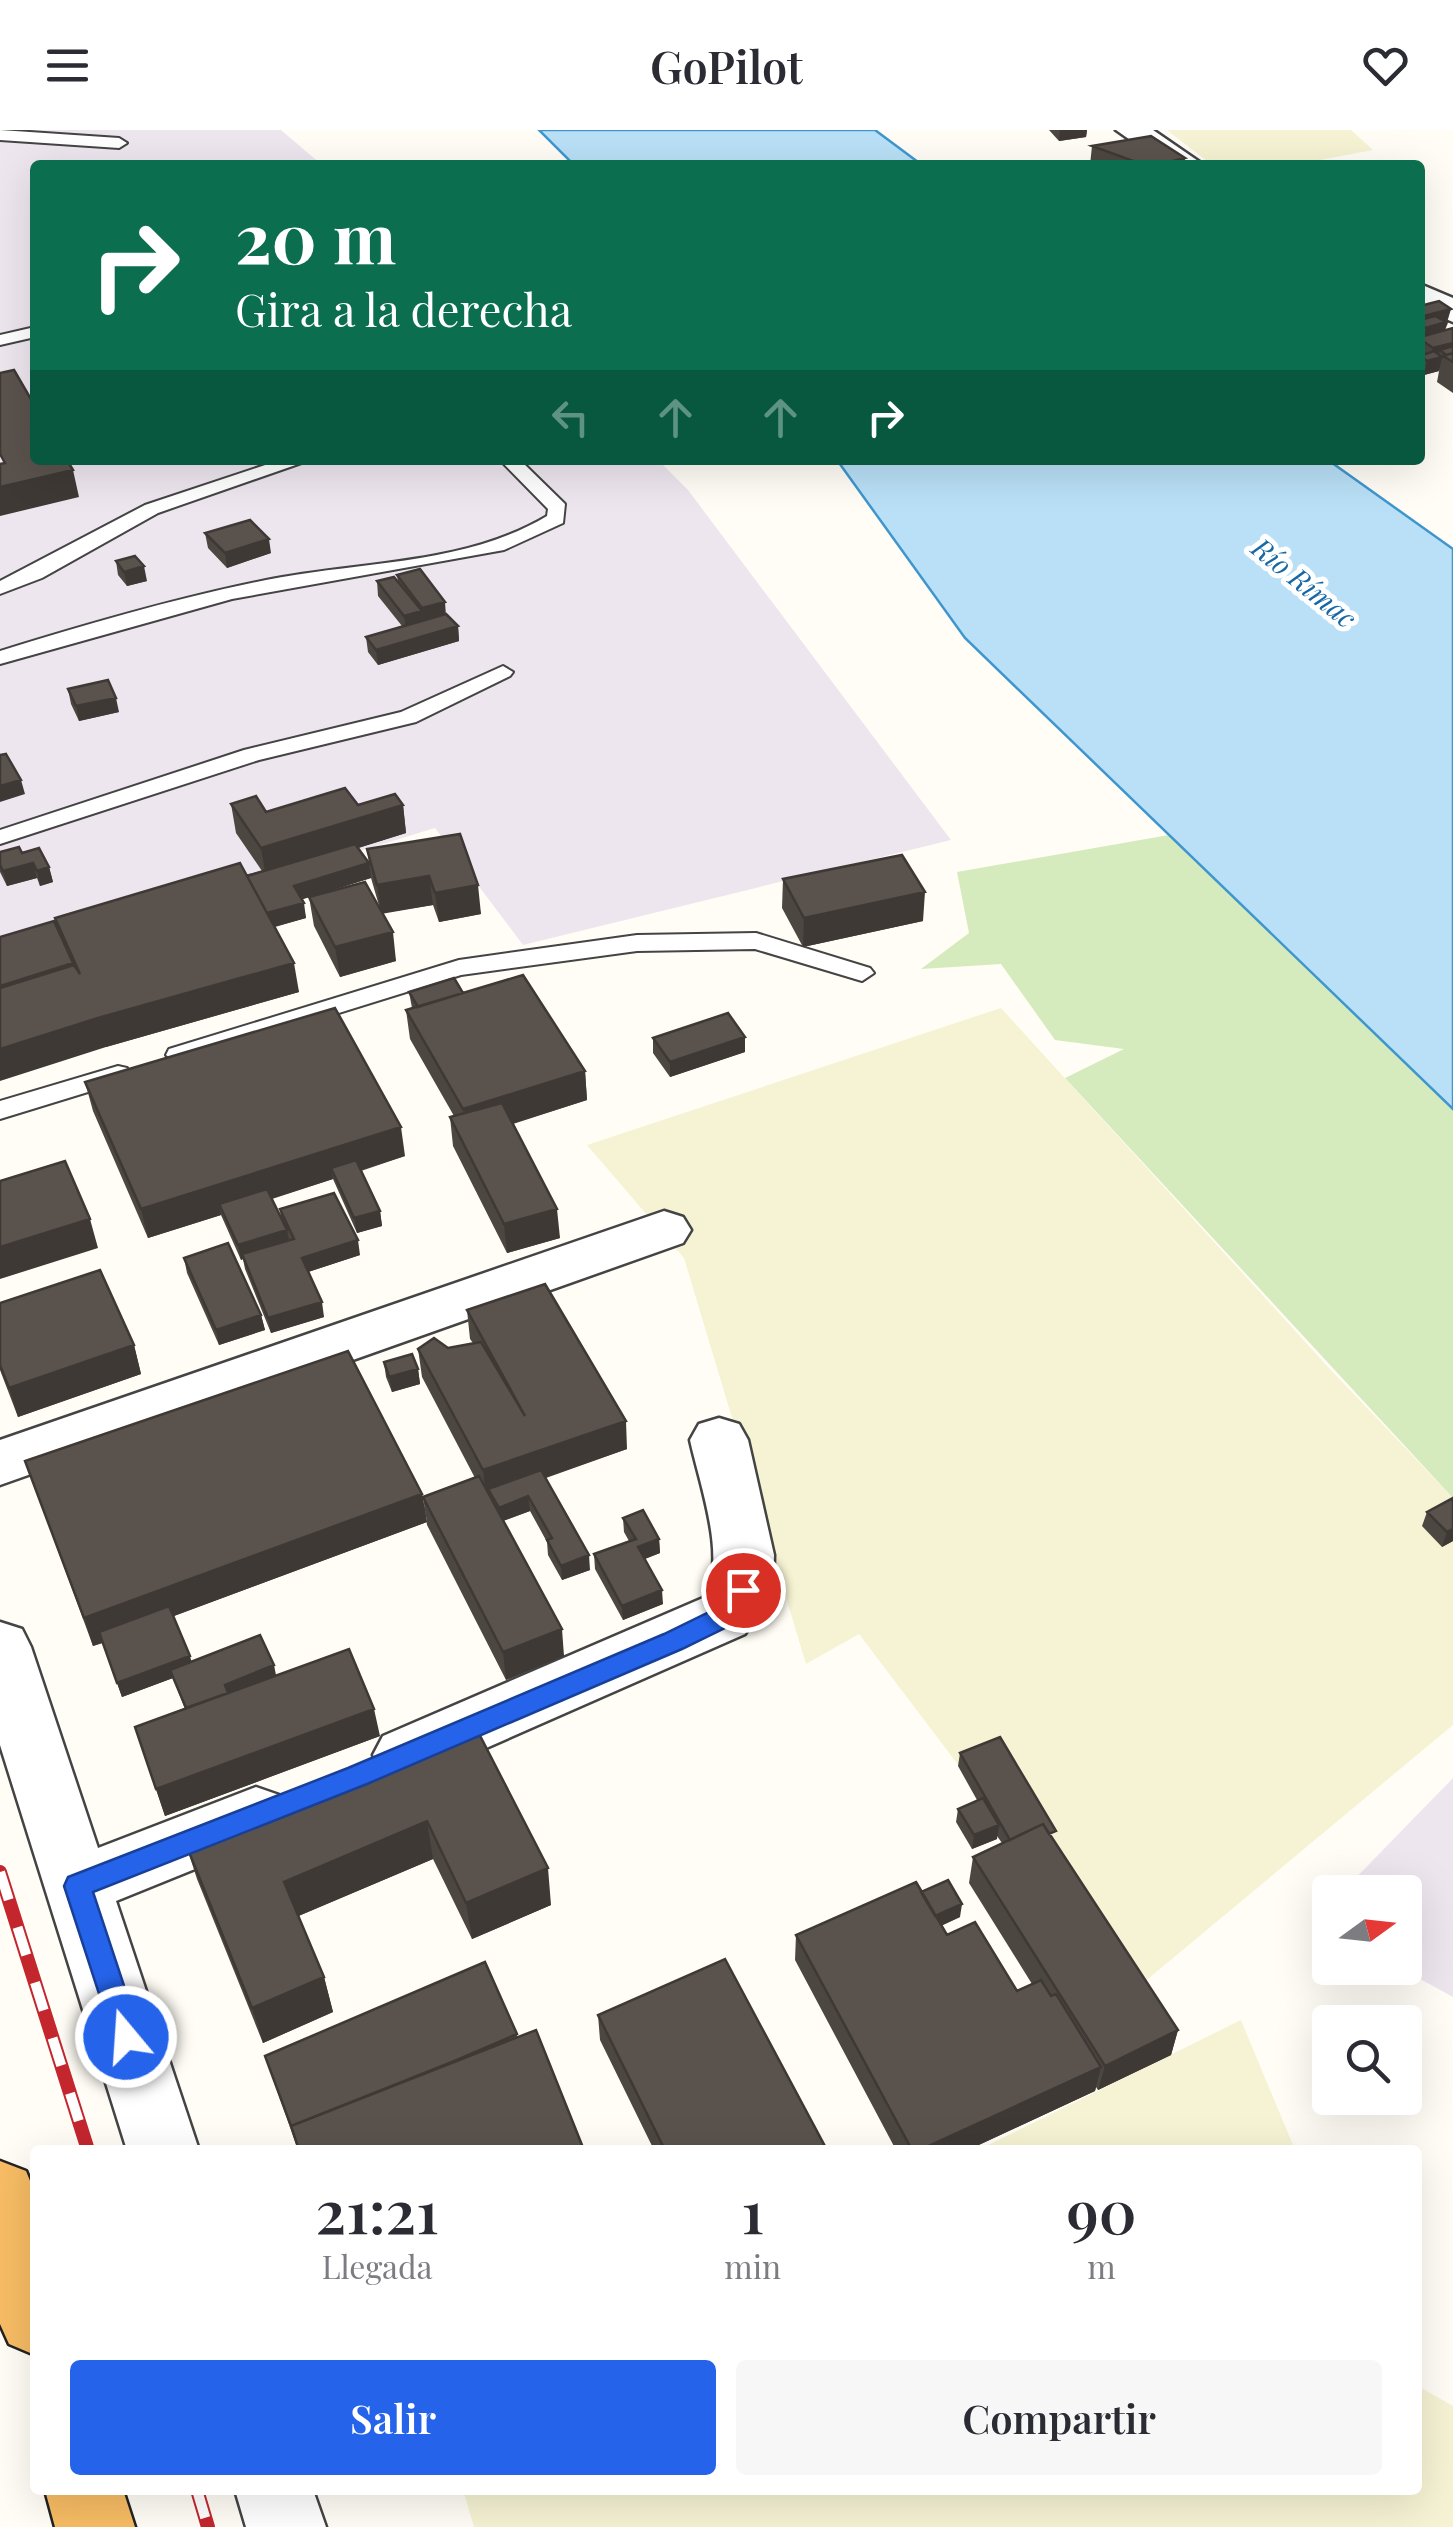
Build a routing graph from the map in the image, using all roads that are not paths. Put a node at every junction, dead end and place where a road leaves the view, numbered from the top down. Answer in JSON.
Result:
{"nodes":[{"id":1,"x":1130,"y":130,"type":"edge"},
{"id":2,"x":0,"y":135,"type":"edge"},
{"id":3,"x":119,"y":144,"type":"dead end"},
{"id":4,"x":1180,"y":160,"type":"edge"},
{"id":5,"x":1425,"y":297,"type":"edge"},
{"id":6,"x":1453,"y":312,"type":"edge"},
{"id":7,"x":30,"y":333,"type":"edge"},
{"id":8,"x":0,"y":340,"type":"edge"},
{"id":9,"x":283,"y":465,"type":"edge"},
{"id":10,"x":514,"y":465,"type":"edge"},
{"id":11,"x":0,"y":588,"type":"edge"},
{"id":12,"x":0,"y":658,"type":"edge"},
{"id":13,"x":503,"y":672,"type":"dead end"},
{"id":14,"x":0,"y":837,"type":"edge"},
{"id":15,"x":862,"y":973,"type":"dead end"},
{"id":16,"x":0,"y":1110,"type":"edge"},
{"id":17,"x":664,"y":1230,"type":"dead end"},
{"id":18,"x":719,"y":1440,"type":"dead end"},
{"id":19,"x":0,"y":1463,"type":"edge"},
{"id":20,"x":0,"y":1647,"type":"edge"},
{"id":21,"x":77,"y":1886,"type":"junction"},
{"id":22,"x":161,"y":2145,"type":"edge"},
{"id":23,"x":0,"y":2196,"type":"edge"},
{"id":24,"x":30,"y":2301,"type":"edge"},
{"id":25,"x":85,"y":2495,"type":"edge"},
{"id":26,"x":276,"y":2495,"type":"edge"},
{"id":27,"x":95,"y":2527,"type":"edge"},
{"id":28,"x":286,"y":2527,"type":"edge"}],
"edges":[{"from":1,"to":4,"type":"street"},
{"from":2,"to":3,"type":"lane"},
{"from":5,"to":6,"type":"street"},
{"from":7,"to":8,"type":"lane"},
{"from":9,"to":11,"type":"lane"},
{"from":10,"to":12,"type":"lane"},
{"from":13,"to":14,"type":"lane"},
{"from":15,"to":16,"type":"lane"},
{"from":17,"to":19,"type":"street"},
{"from":18,"to":21,"type":"street"},
{"from":20,"to":21,"type":"street"},
{"from":21,"to":22,"type":"street"},
{"from":23,"to":24,"type":"highway"},
{"from":25,"to":27,"type":"highway"},
{"from":26,"to":28,"type":"street"}]}
